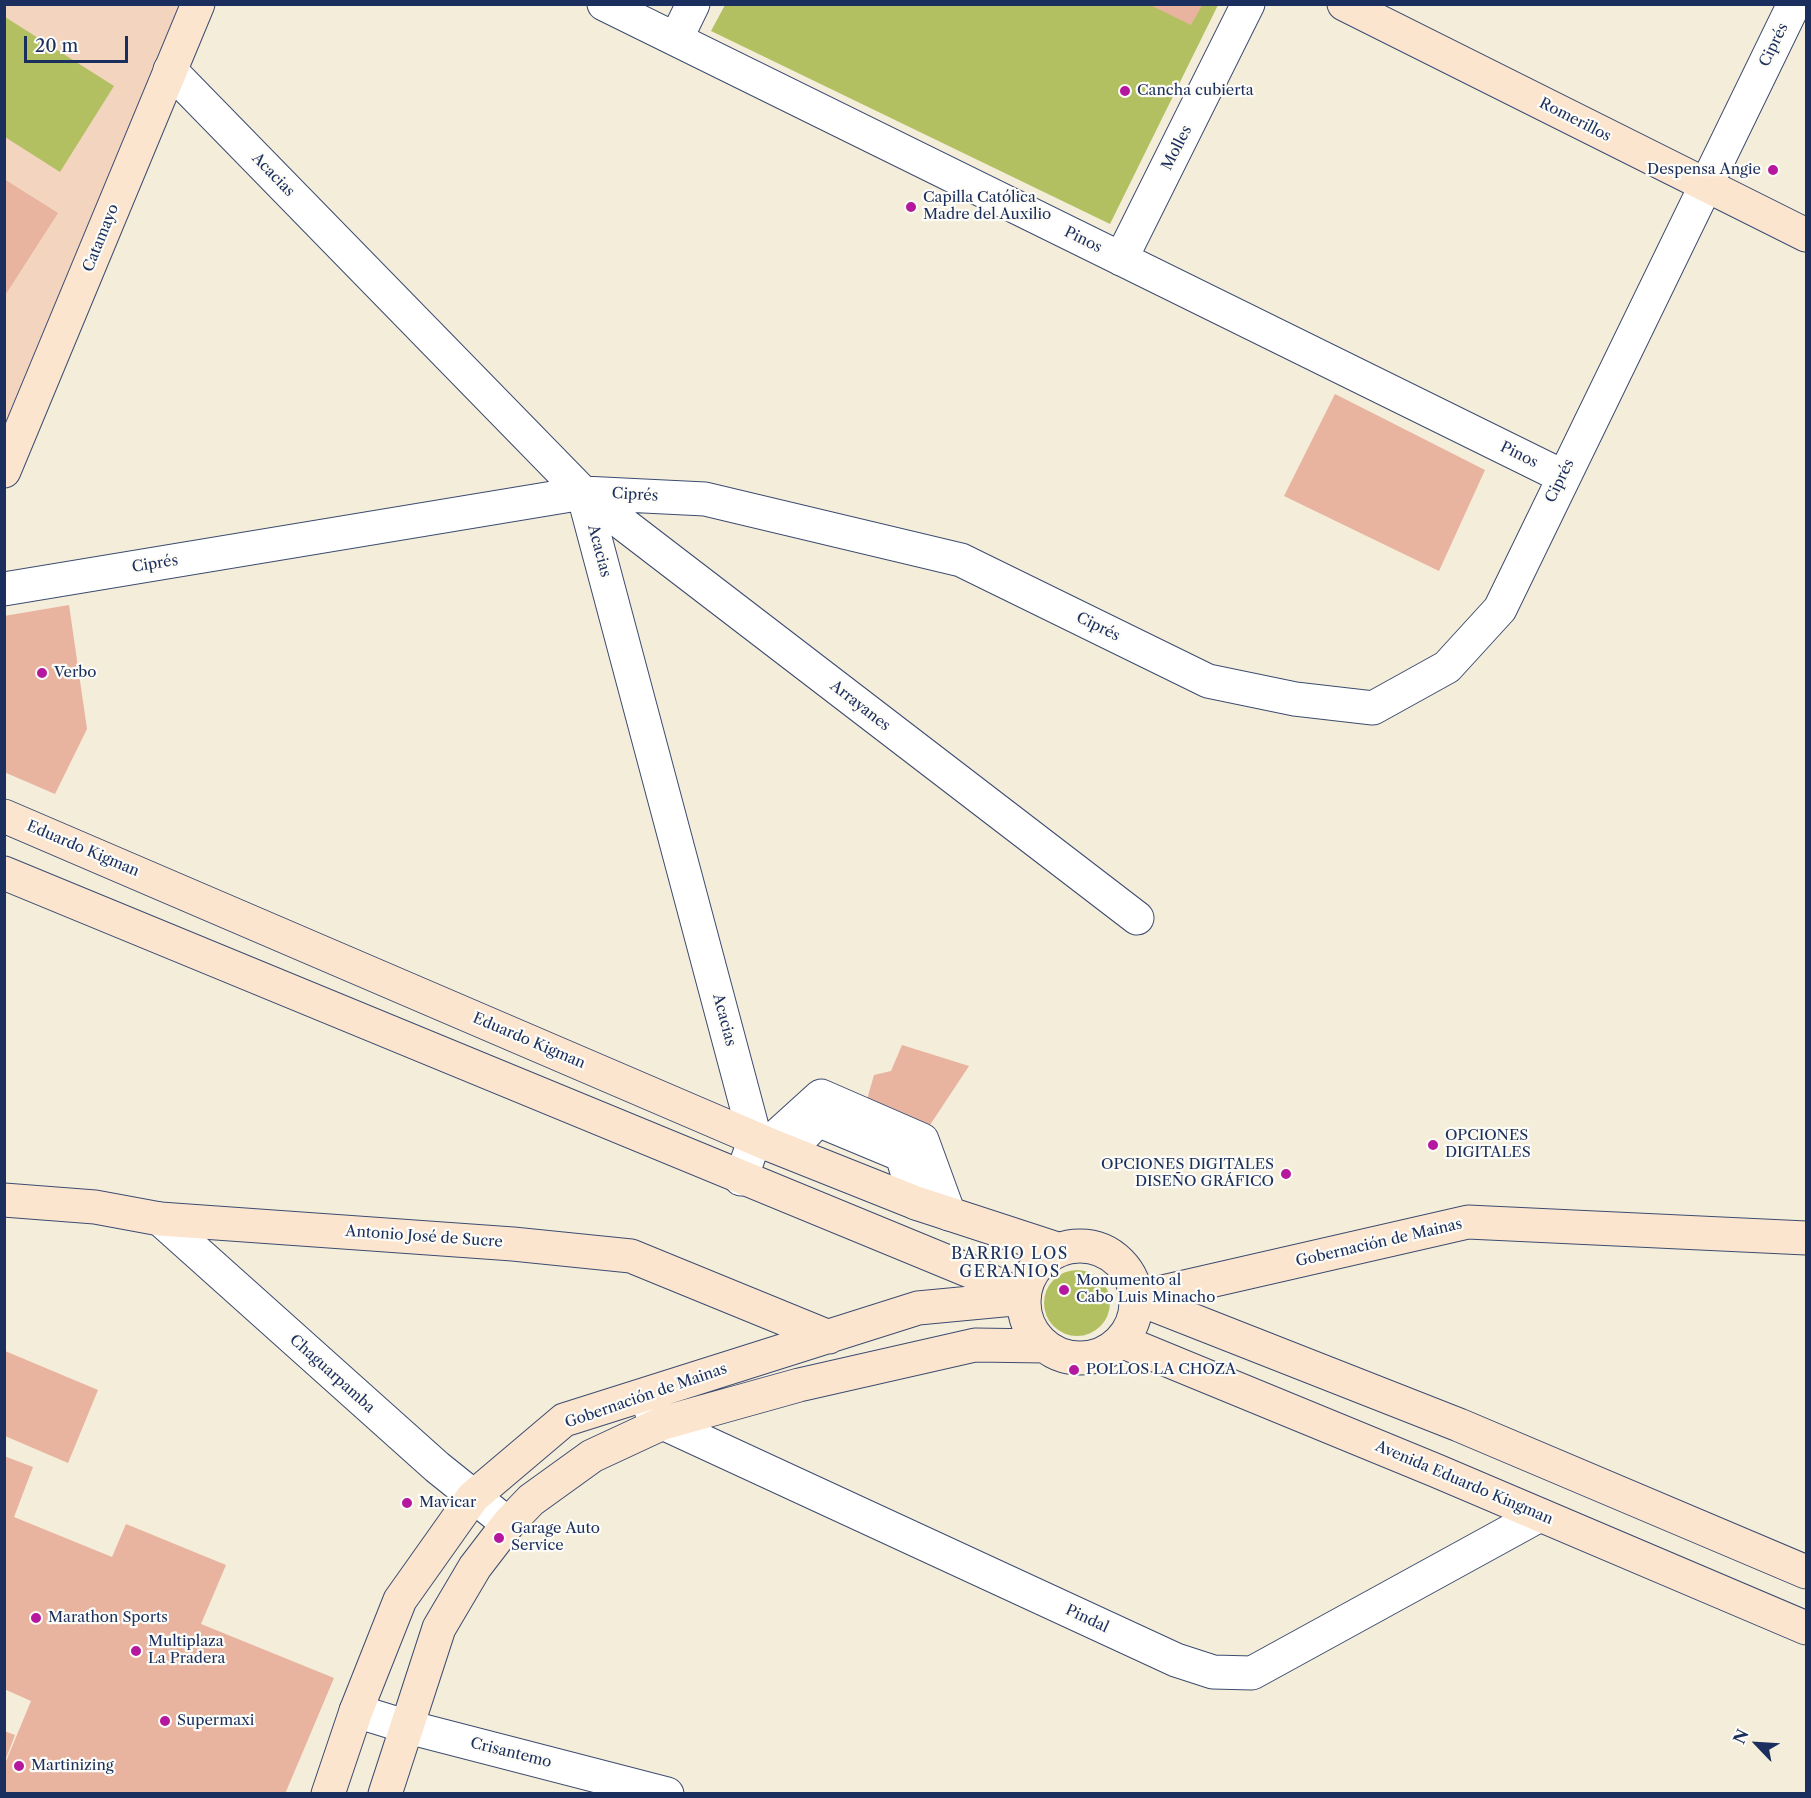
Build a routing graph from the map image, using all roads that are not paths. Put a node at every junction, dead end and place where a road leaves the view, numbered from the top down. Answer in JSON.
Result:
{"nodes":[{"id":1,"x":198,"y":4,"type":"edge"},
{"id":2,"x":604,"y":4,"type":"edge"},
{"id":3,"x":693,"y":4,"type":"edge"},
{"id":4,"x":1248,"y":4,"type":"edge"},
{"id":5,"x":1344,"y":4,"type":"edge"},
{"id":6,"x":1794,"y":4,"type":"edge"},
{"id":7,"x":676,"y":39,"type":"junction"},
{"id":8,"x":170,"y":70,"type":"junction"},
{"id":9,"x":1706,"y":185,"type":"junction"},
{"id":10,"x":1806,"y":235,"type":"edge"},
{"id":11,"x":1121,"y":259,"type":"junction"},
{"id":12,"x":4,"y":471,"type":"edge"},
{"id":13,"x":1562,"y":476,"type":"junction"},
{"id":14,"x":583,"y":493,"type":"junction"},
{"id":15,"x":4,"y":589,"type":"edge"},
{"id":16,"x":4,"y":816,"type":"edge"},
{"id":17,"x":4,"y":873,"type":"edge"},
{"id":18,"x":1137,"y":918,"type":"dead end"},
{"id":19,"x":770,"y":1144,"type":"junction"},
{"id":20,"x":741,"y":1179,"type":"junction"},
{"id":21,"x":4,"y":1200,"type":"edge"},
{"id":22,"x":949,"y":1214,"type":"junction"},
{"id":23,"x":160,"y":1220,"type":"junction"},
{"id":24,"x":1806,"y":1238,"type":"edge"},
{"id":25,"x":1060,"y":1250,"type":"junction"},
{"id":26,"x":1024,"y":1298,"type":"junction"},
{"id":27,"x":1136,"y":1298,"type":"junction"},
{"id":28,"x":829,"y":1337,"type":"junction"},
{"id":29,"x":1121,"y":1341,"type":"junction"},
{"id":30,"x":1044,"y":1346,"type":"junction"},
{"id":31,"x":637,"y":1396,"type":"junction"},
{"id":32,"x":663,"y":1423,"type":"junction"},
{"id":33,"x":1459,"y":1425,"type":"junction"},
{"id":34,"x":1437,"y":1471,"type":"junction"},
{"id":35,"x":473,"y":1497,"type":"junction"},
{"id":36,"x":1540,"y":1515,"type":"junction"},
{"id":37,"x":508,"y":1524,"type":"junction"},
{"id":38,"x":1806,"y":1572,"type":"edge"},
{"id":39,"x":1806,"y":1628,"type":"edge"},
{"id":40,"x":356,"y":1711,"type":"junction"},
{"id":41,"x":408,"y":1727,"type":"junction"},
{"id":42,"x":328,"y":1794,"type":"edge"},
{"id":43,"x":384,"y":1794,"type":"edge"},
{"id":44,"x":667,"y":1794,"type":"edge"}],
"edges":[{"from":1,"to":8,"type":"street","name":"Catamayo"},
{"from":2,"to":7,"type":"street","name":"Pinos"},
{"from":3,"to":7,"type":"street"},
{"from":4,"to":11,"type":"street","name":"Molles"},
{"from":5,"to":9,"type":"street","name":"Romerillos"},
{"from":6,"to":9,"type":"street","name":"Ciprés"},
{"from":7,"to":11,"type":"street","name":"Pinos"},
{"from":8,"to":12,"type":"street","name":"Catamayo"},
{"from":8,"to":14,"type":"street","name":"Acacias"},
{"from":9,"to":10,"type":"street","name":"Romerillos"},
{"from":9,"to":13,"type":"street","name":"Ciprés"},
{"from":11,"to":13,"type":"street","name":"Pinos"},
{"from":13,"to":14,"type":"street","name":"Ciprés"},
{"from":14,"to":15,"type":"street","name":"Ciprés"},
{"from":14,"to":18,"type":"street","name":"Arrayanes"},
{"from":14,"to":19,"type":"street","name":"Acacias"},
{"from":16,"to":19,"type":"street","name":"Eduardo Kigman"},
{"from":17,"to":20,"type":"street"},
{"from":19,"to":20,"type":"street"},
{"from":19,"to":22,"type":"street","name":"Eduardo Kigman"},
{"from":19,"to":22,"type":"street"},
{"from":20,"to":26,"type":"street"},
{"from":21,"to":23,"type":"street","name":"Antonio José de Sucre"},
{"from":22,"to":25,"type":"street","name":"Eduardo Kigman"},
{"from":23,"to":28,"type":"street","name":"Antonio José de Sucre"},
{"from":23,"to":35,"type":"street","name":"Chaguarpamba"},
{"from":24,"to":27,"type":"street","name":"Gobernación de Mainas"},
{"from":25,"to":26,"type":"street"},
{"from":25,"to":27,"type":"street"},
{"from":26,"to":28,"type":"street","name":"Gobernación de Mainas"},
{"from":26,"to":30,"type":"street"},
{"from":27,"to":29,"type":"street"},
{"from":27,"to":33,"type":"street"},
{"from":28,"to":31,"type":"street","name":"Gobernación de Mainas"},
{"from":29,"to":30,"type":"street"},
{"from":29,"to":34,"type":"street","name":"Avenida Eduardo Kingman"},
{"from":30,"to":32,"type":"street","name":"Gobernación de Mainas"},
{"from":31,"to":32,"type":"street","name":"Pindal"},
{"from":31,"to":35,"type":"street","name":"Gobernación de Mainas"},
{"from":32,"to":36,"type":"street","name":"Pindal"},
{"from":32,"to":37,"type":"street","name":"Gobernación de Mainas"},
{"from":33,"to":34,"type":"street"},
{"from":33,"to":38,"type":"street"},
{"from":34,"to":36,"type":"street","name":"Avenida Eduardo Kingman"},
{"from":35,"to":37,"type":"street","name":"Chaguarpamba"},
{"from":35,"to":40,"type":"street","name":"Gobernación de Mainas"},
{"from":36,"to":39,"type":"street","name":"Avenida Eduardo Kingman"},
{"from":37,"to":41,"type":"street","name":"Gobernación de Mainas"},
{"from":40,"to":41,"type":"street","name":"Crisantemo"},
{"from":40,"to":42,"type":"street","name":"Gobernación de Mainas"},
{"from":41,"to":43,"type":"street","name":"Gobernación de Mainas"},
{"from":41,"to":44,"type":"street","name":"Crisantemo"}]}
